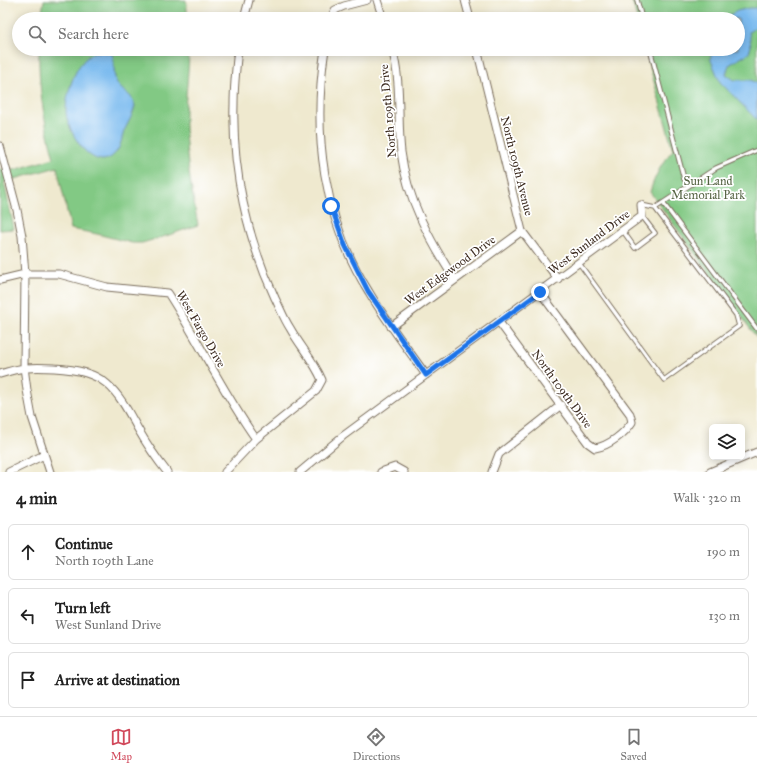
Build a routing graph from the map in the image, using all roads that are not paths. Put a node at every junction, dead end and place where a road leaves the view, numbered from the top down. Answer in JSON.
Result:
{"nodes":[{"id":1,"x":249,"y":0,"type":"edge"},
{"id":2,"x":366,"y":0,"type":"edge"},
{"id":3,"x":377,"y":0,"type":"edge"},
{"id":4,"x":465,"y":0,"type":"edge"},
{"id":5,"x":637,"y":0,"type":"edge"},
{"id":6,"x":246,"y":12,"type":"edge"},
{"id":7,"x":334,"y":12,"type":"edge"},
{"id":8,"x":381,"y":12,"type":"edge"},
{"id":9,"x":468,"y":12,"type":"edge"},
{"id":10,"x":640,"y":12,"type":"edge"},
{"id":11,"x":237,"y":56,"type":"edge"},
{"id":12,"x":324,"y":56,"type":"edge"},
{"id":13,"x":394,"y":56,"type":"edge"},
{"id":14,"x":479,"y":56,"type":"edge"},
{"id":15,"x":652,"y":56,"type":"edge"},
{"id":16,"x":0,"y":146,"type":"edge"},
{"id":17,"x":757,"y":150,"type":"edge"},
{"id":18,"x":688,"y":186,"type":"junction"},
{"id":19,"x":663,"y":203,"type":"junction"},
{"id":20,"x":641,"y":205,"type":"joint"},
{"id":21,"x":655,"y":208,"type":"junction"},
{"id":22,"x":642,"y":216,"type":"junction"},
{"id":23,"x":522,"y":231,"type":"junction"},
{"id":24,"x":623,"y":231,"type":"junction"},
{"id":25,"x":579,"y":263,"type":"junction"},
{"id":26,"x":25,"y":274,"type":"junction"},
{"id":27,"x":558,"y":279,"type":"junction"},
{"id":28,"x":0,"y":280,"type":"edge"},
{"id":29,"x":455,"y":280,"type":"junction"},
{"id":30,"x":540,"y":292,"type":"junction"},
{"id":31,"x":499,"y":322,"type":"junction"},
{"id":32,"x":391,"y":326,"type":"junction"},
{"id":33,"x":757,"y":329,"type":"edge"},
{"id":34,"x":24,"y":367,"type":"junction"},
{"id":35,"x":0,"y":374,"type":"edge"},
{"id":36,"x":426,"y":375,"type":"junction"},
{"id":37,"x":561,"y":405,"type":"junction"},
{"id":38,"x":256,"y":439,"type":"junction"},
{"id":39,"x":757,"y":452,"type":"edge"},
{"id":40,"x":44,"y":455,"type":"junction"},
{"id":41,"x":9,"y":472,"type":"edge"},
{"id":42,"x":50,"y":472,"type":"edge"},
{"id":43,"x":167,"y":472,"type":"edge"},
{"id":44,"x":225,"y":472,"type":"edge"},
{"id":45,"x":300,"y":472,"type":"edge"},
{"id":46,"x":381,"y":472,"type":"edge"},
{"id":47,"x":404,"y":472,"type":"edge"},
{"id":48,"x":492,"y":472,"type":"edge"},
{"id":49,"x":710,"y":472,"type":"edge"}],
"edges":[{"from":1,"to":6,"type":"street"},
{"from":2,"to":7,"type":"street"},
{"from":3,"to":8,"type":"street"},
{"from":4,"to":9,"type":"street"},
{"from":5,"to":10,"type":"lane"},
{"from":11,"to":38,"type":"street"},
{"from":12,"to":32,"type":"street"},
{"from":13,"to":29,"type":"street","name":"North 109th Drive"},
{"from":14,"to":23,"type":"street","name":"North 109th Avenue"},
{"from":15,"to":18,"type":"lane"},
{"from":16,"to":26,"type":"street"},
{"from":17,"to":18,"type":"lane"},
{"from":18,"to":19,"type":"lane"},
{"from":19,"to":21,"type":"lane"},
{"from":19,"to":33,"type":"lane"},
{"from":20,"to":21,"type":"lane","name":"West Sunland Drive"},
{"from":20,"to":22,"type":"street","name":"West Sunland Drive"},
{"from":21,"to":25,"type":"lane"},
{"from":22,"to":24,"type":"street","name":"West Sunland Drive"},
{"from":22,"to":24,"type":"lane"},
{"from":23,"to":27,"type":"street","name":"North 109th Avenue"},
{"from":23,"to":29,"type":"street","name":"West Edgewood Drive"},
{"from":24,"to":25,"type":"street","name":"West Sunland Drive"},
{"from":25,"to":27,"type":"street","name":"West Sunland Drive"},
{"from":26,"to":28,"type":"street","name":"West Fargo Drive"},
{"from":26,"to":34,"type":"street"},
{"from":26,"to":38,"type":"street","name":"West Fargo Drive"},
{"from":27,"to":30,"type":"street","name":"West Sunland Drive"},
{"from":29,"to":32,"type":"street","name":"West Edgewood Drive"},
{"from":30,"to":31,"type":"street","name":"West Sunland Drive"},
{"from":30,"to":37,"type":"street","name":"North 109th Drive"},
{"from":31,"to":36,"type":"street","name":"West Sunland Drive"},
{"from":31,"to":37,"type":"street","name":"North 109th Drive"},
{"from":32,"to":36,"type":"street"},
{"from":34,"to":35,"type":"street"},
{"from":34,"to":40,"type":"street"},
{"from":34,"to":43,"type":"street"},
{"from":36,"to":45,"type":"street","name":"West Sunland Drive"},
{"from":37,"to":48,"type":"street"},
{"from":38,"to":44,"type":"street"},
{"from":39,"to":49,"type":"street"},
{"from":40,"to":41,"type":"street"},
{"from":40,"to":42,"type":"street"},
{"from":46,"to":47,"type":"street"}]}
